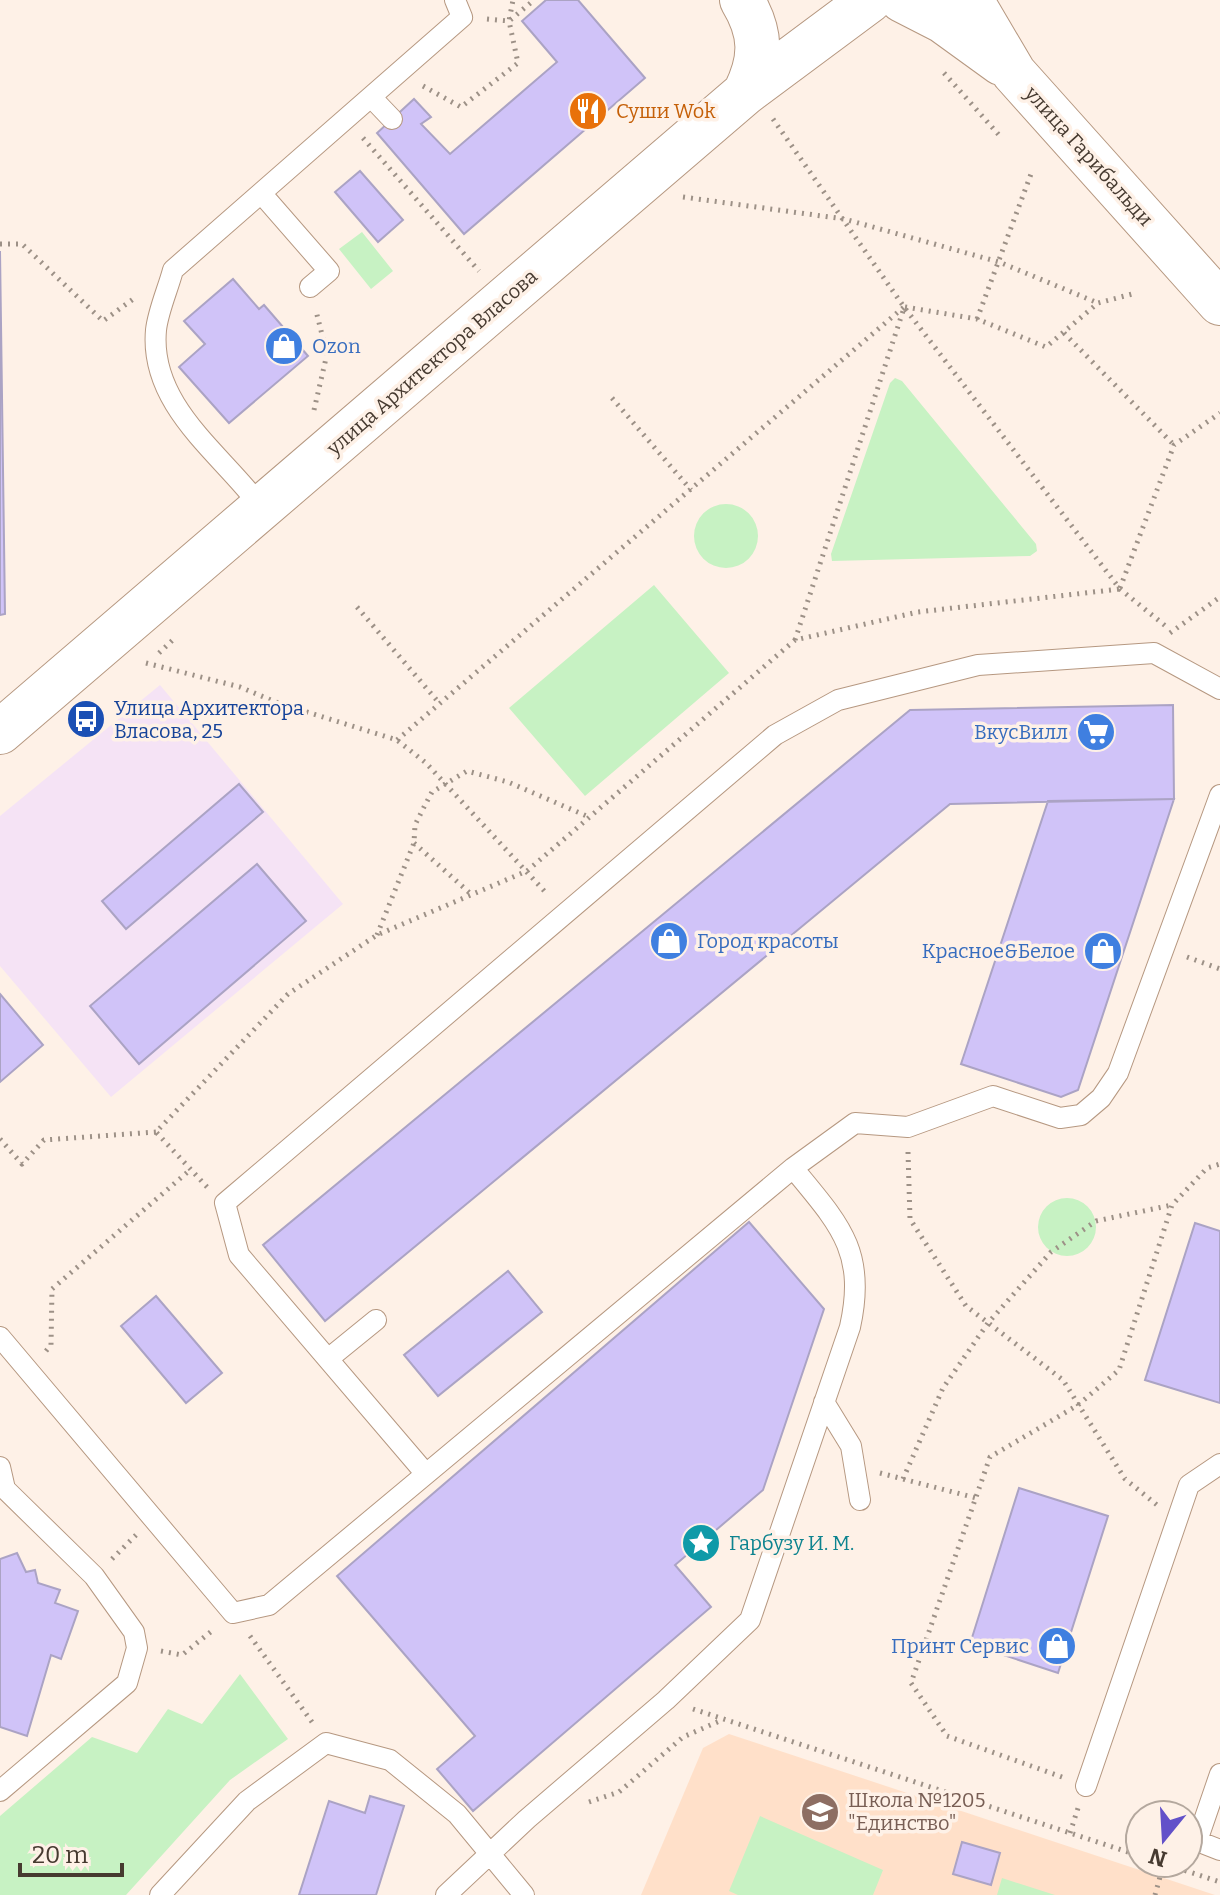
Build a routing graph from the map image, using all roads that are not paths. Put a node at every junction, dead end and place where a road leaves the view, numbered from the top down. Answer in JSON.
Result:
{"nodes":[{"id":1,"x":742,"y":0,"type":"edge"},
{"id":2,"x":870,"y":0,"type":"edge"},
{"id":3,"x":902,"y":0,"type":"edge"},
{"id":4,"x":971,"y":0,"type":"edge"},
{"id":5,"x":458,"y":9,"type":"edge"},
{"id":6,"x":1014,"y":73,"type":"junction"},
{"id":7,"x":371,"y":97,"type":"junction"},
{"id":8,"x":757,"y":102,"type":"junction"},
{"id":9,"x":392,"y":119,"type":"dead end"},
{"id":10,"x":261,"y":193,"type":"junction"},
{"id":11,"x":310,"y":287,"type":"road end"},
{"id":12,"x":1215,"y":289,"type":"edge"},
{"id":13,"x":261,"y":507,"type":"junction"},
{"id":14,"x":1220,"y":689,"type":"edge"},
{"id":15,"x":0,"y":732,"type":"edge"},
{"id":16,"x":1220,"y":795,"type":"edge"},
{"id":17,"x":793,"y":1168,"type":"junction"},
{"id":18,"x":376,"y":1320,"type":"dead end"},
{"id":19,"x":0,"y":1337,"type":"edge"},
{"id":20,"x":328,"y":1359,"type":"junction"},
{"id":21,"x":824,"y":1402,"type":"junction"},
{"id":22,"x":1220,"y":1464,"type":"edge"},
{"id":23,"x":0,"y":1467,"type":"edge"},
{"id":24,"x":426,"y":1474,"type":"junction"},
{"id":25,"x":3,"y":1493,"type":"edge"},
{"id":26,"x":860,"y":1500,"type":"dead end"},
{"id":27,"x":1220,"y":1774,"type":"edge"},
{"id":28,"x":1086,"y":1786,"type":"road end"},
{"id":29,"x":0,"y":1791,"type":"edge"},
{"id":30,"x":1220,"y":1850,"type":"edge"},
{"id":31,"x":490,"y":1854,"type":"junction"},
{"id":32,"x":160,"y":1895,"type":"edge"},
{"id":33,"x":446,"y":1895,"type":"edge"},
{"id":34,"x":524,"y":1895,"type":"edge"}],
"edges":[{"from":1,"to":8,"type":"street"},
{"from":2,"to":8,"type":"street","name":"улица Архитектора Власова"},
{"from":3,"to":6,"type":"street"},
{"from":4,"to":6,"type":"street","name":"улица Гарибальди"},
{"from":5,"to":7,"type":"lane"},
{"from":6,"to":12,"type":"street","name":"улица Гарибальди"},
{"from":7,"to":9,"type":"lane"},
{"from":7,"to":10,"type":"lane"},
{"from":8,"to":13,"type":"street","name":"улица Архитектора Власова"},
{"from":10,"to":11,"type":"lane"},
{"from":10,"to":13,"type":"lane"},
{"from":13,"to":15,"type":"street","name":"улица Архитектора Власова"},
{"from":14,"to":20,"type":"lane"},
{"from":16,"to":17,"type":"lane"},
{"from":17,"to":21,"type":"lane"},
{"from":17,"to":24,"type":"lane"},
{"from":18,"to":20,"type":"lane"},
{"from":19,"to":24,"type":"lane"},
{"from":20,"to":24,"type":"lane"},
{"from":21,"to":26,"type":"lane"},
{"from":21,"to":31,"type":"lane"},
{"from":22,"to":28,"type":"lane"},
{"from":23,"to":25,"type":"lane"},
{"from":25,"to":29,"type":"lane"},
{"from":27,"to":30,"type":"lane"},
{"from":31,"to":32,"type":"lane"},
{"from":31,"to":33,"type":"lane"},
{"from":31,"to":34,"type":"lane"}]}
